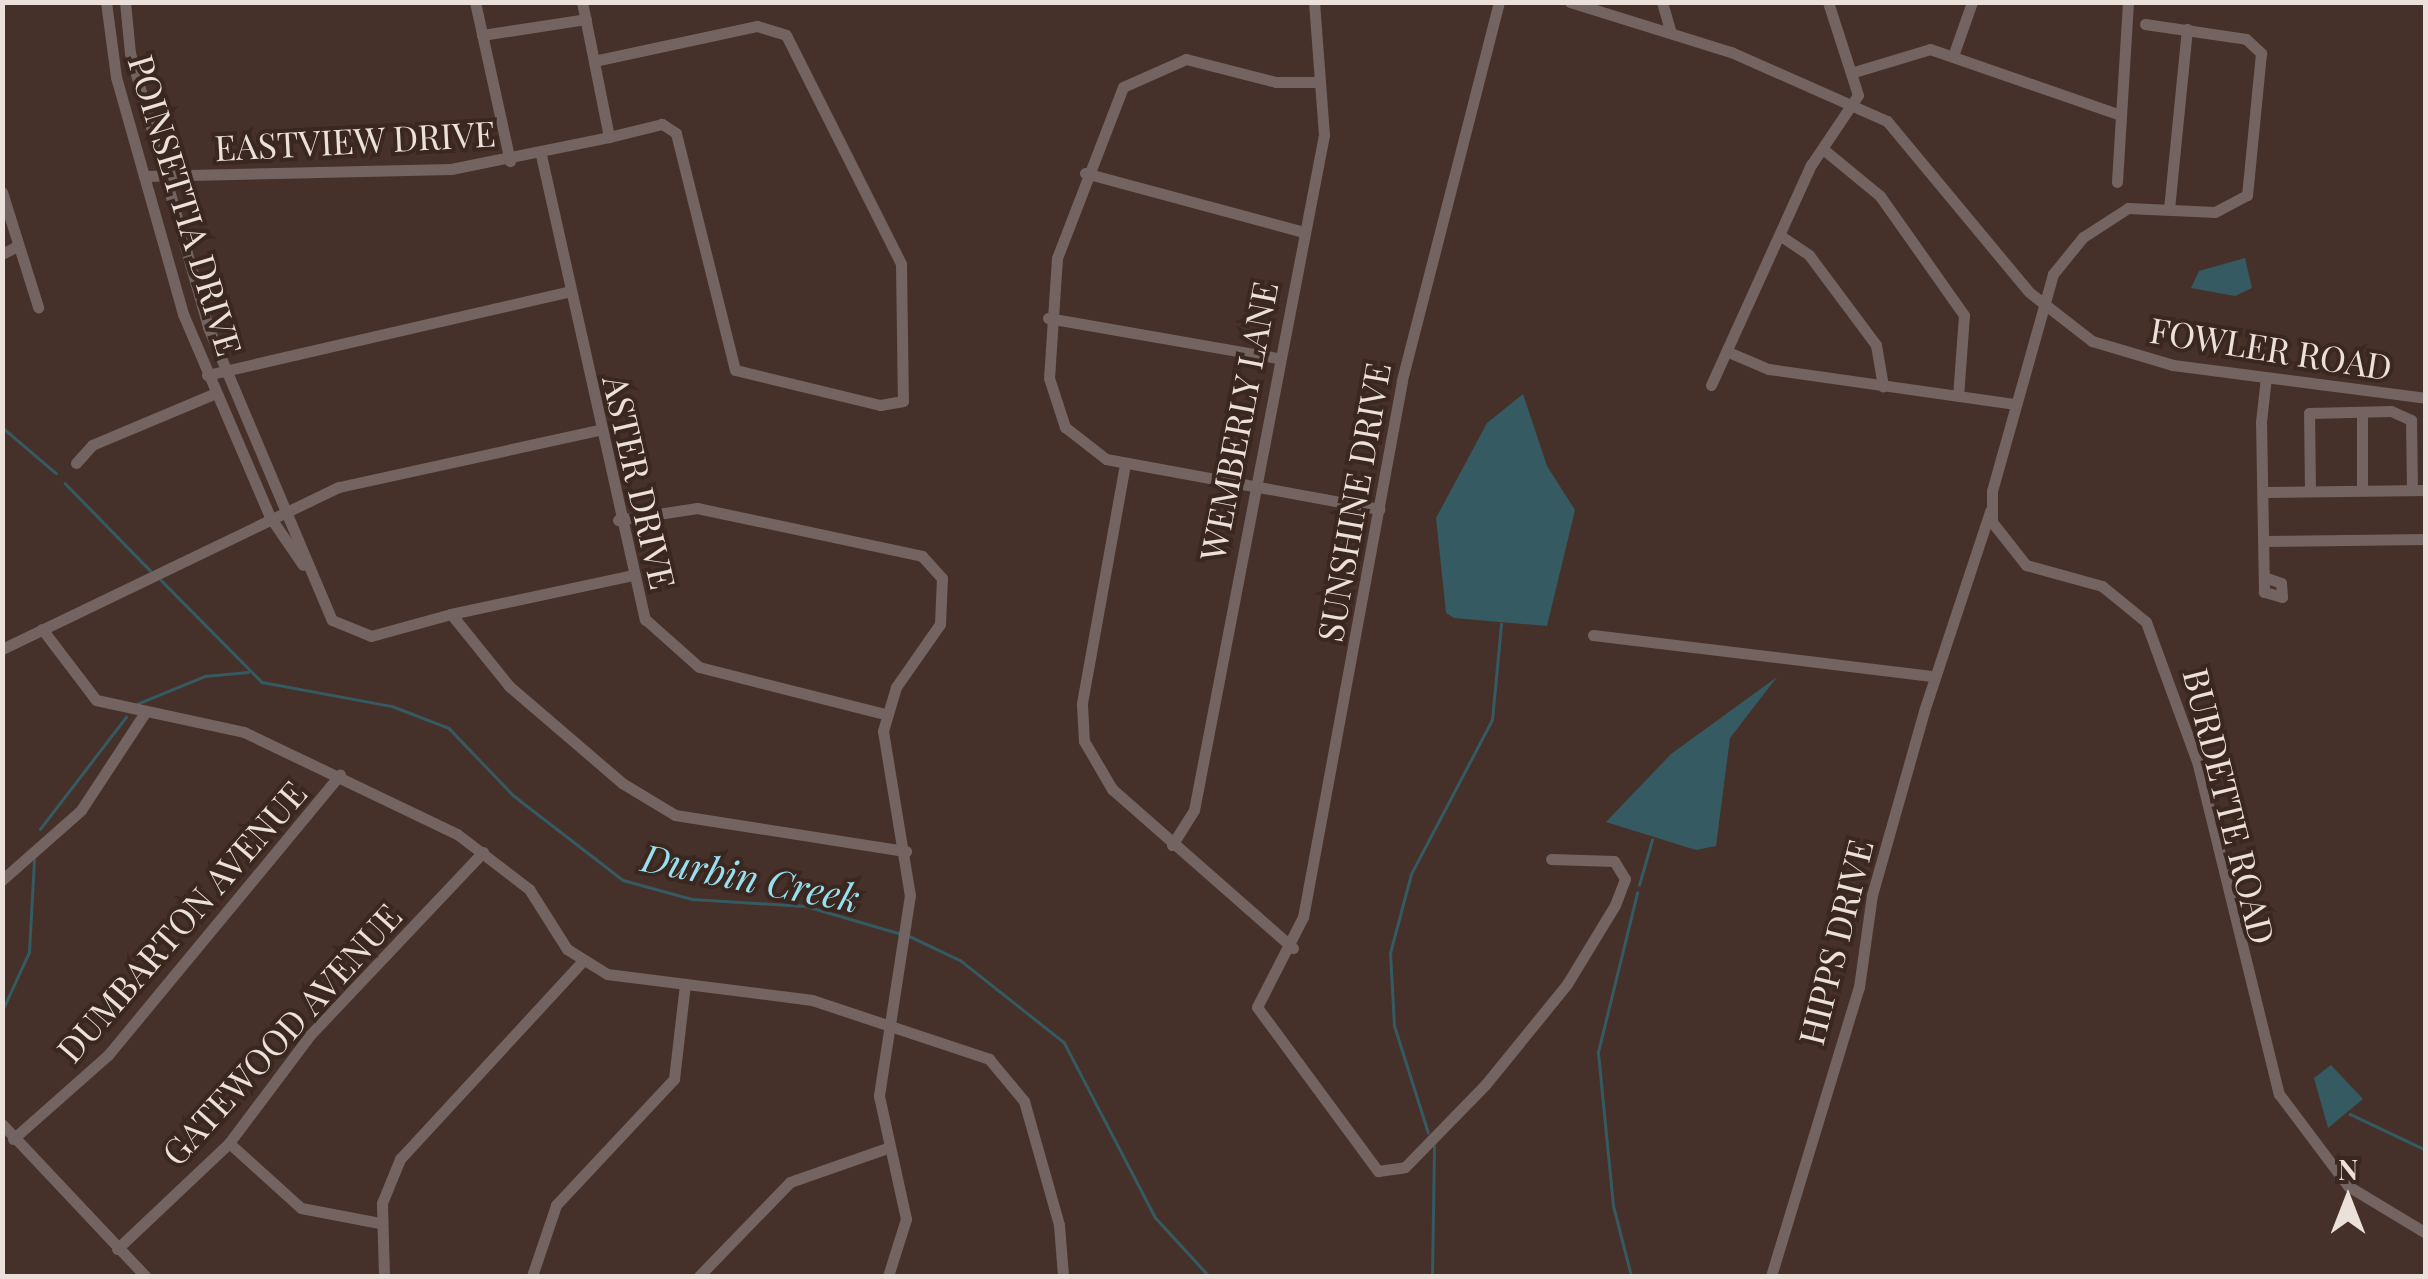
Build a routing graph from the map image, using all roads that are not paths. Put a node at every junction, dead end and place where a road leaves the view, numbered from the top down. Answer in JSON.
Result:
{"nodes":[{"id":1,"x":106,"y":2,"type":"edge"},
{"id":2,"x":125,"y":2,"type":"edge"},
{"id":3,"x":476,"y":2,"type":"edge"},
{"id":4,"x":582,"y":2,"type":"edge"},
{"id":5,"x":1314,"y":2,"type":"edge"},
{"id":6,"x":1499,"y":2,"type":"edge"},
{"id":7,"x":1570,"y":2,"type":"edge"},
{"id":8,"x":1662,"y":2,"type":"edge"},
{"id":9,"x":1828,"y":2,"type":"edge"},
{"id":10,"x":1972,"y":2,"type":"edge"},
{"id":11,"x":2128,"y":2,"type":"edge"},
{"id":12,"x":586,"y":19,"type":"junction"},
{"id":13,"x":2145,"y":24,"type":"dead end"},
{"id":14,"x":1670,"y":30,"type":"junction"},
{"id":15,"x":2186,"y":30,"type":"junction"},
{"id":16,"x":482,"y":35,"type":"junction"},
{"id":17,"x":1953,"y":56,"type":"junction"},
{"id":18,"x":594,"y":61,"type":"junction"},
{"id":19,"x":1854,"y":72,"type":"junction"},
{"id":20,"x":1320,"y":82,"type":"junction"},
{"id":21,"x":1855,"y":103,"type":"junction"},
{"id":22,"x":2122,"y":115,"type":"junction"},
{"id":23,"x":609,"y":138,"type":"junction"},
{"id":24,"x":1823,"y":149,"type":"junction"},
{"id":25,"x":541,"y":156,"type":"junction"},
{"id":26,"x":510,"y":160,"type":"junction"},
{"id":27,"x":1085,"y":173,"type":"junction"},
{"id":28,"x":144,"y":176,"type":"junction"},
{"id":29,"x":162,"y":176,"type":"junction"},
{"id":30,"x":2117,"y":182,"type":"dead end"},
{"id":31,"x":2,"y":192,"type":"edge"},
{"id":32,"x":2169,"y":209,"type":"junction"},
{"id":33,"x":1303,"y":232,"type":"junction"},
{"id":34,"x":1781,"y":236,"type":"junction"},
{"id":35,"x":17,"y":246,"type":"junction"},
{"id":36,"x":2,"y":254,"type":"edge"},
{"id":37,"x":570,"y":291,"type":"junction"},
{"id":38,"x":2040,"y":304,"type":"junction"},
{"id":39,"x":38,"y":307,"type":"dead end"},
{"id":40,"x":1048,"y":318,"type":"junction"},
{"id":41,"x":1733,"y":354,"type":"junction"},
{"id":42,"x":1277,"y":358,"type":"junction"},
{"id":43,"x":226,"y":369,"type":"junction"},
{"id":44,"x":207,"y":375,"type":"junction"},
{"id":45,"x":2266,"y":377,"type":"junction"},
{"id":46,"x":1712,"y":385,"type":"dead end"},
{"id":47,"x":1884,"y":386,"type":"junction"},
{"id":48,"x":216,"y":393,"type":"junction"},
{"id":49,"x":1958,"y":396,"type":"junction"},
{"id":50,"x":2426,"y":398,"type":"edge"},
{"id":51,"x":2016,"y":404,"type":"junction"},
{"id":52,"x":2362,"y":412,"type":"junction"},
{"id":53,"x":598,"y":430,"type":"junction"},
{"id":54,"x":76,"y":463,"type":"dead end"},
{"id":55,"x":1125,"y":464,"type":"junction"},
{"id":56,"x":1254,"y":487,"type":"junction"},
{"id":57,"x":2362,"y":490,"type":"junction"},
{"id":58,"x":2419,"y":490,"type":"edge"},
{"id":59,"x":2310,"y":491,"type":"junction"},
{"id":60,"x":2263,"y":492,"type":"junction"},
{"id":61,"x":288,"y":508,"type":"junction"},
{"id":62,"x":1380,"y":509,"type":"junction"},
{"id":63,"x":1990,"y":511,"type":"junction"},
{"id":64,"x":270,"y":517,"type":"junction"},
{"id":65,"x":618,"y":520,"type":"junction"},
{"id":66,"x":2426,"y":539,"type":"edge"},
{"id":67,"x":2264,"y":541,"type":"junction"},
{"id":68,"x":629,"y":576,"type":"junction"},
{"id":69,"x":2264,"y":577,"type":"dead end"},
{"id":70,"x":312,"y":578,"type":"junction"},
{"id":71,"x":451,"y":614,"type":"junction"},
{"id":72,"x":42,"y":628,"type":"junction"},
{"id":73,"x":1593,"y":635,"type":"dead end"},
{"id":74,"x":2,"y":649,"type":"edge"},
{"id":75,"x":1934,"y":676,"type":"junction"},
{"id":76,"x":144,"y":714,"type":"junction"},
{"id":77,"x":885,"y":714,"type":"junction"},
{"id":78,"x":340,"y":775,"type":"junction"},
{"id":79,"x":1172,"y":845,"type":"junction"},
{"id":80,"x":906,"y":850,"type":"junction"},
{"id":81,"x":484,"y":852,"type":"junction"},
{"id":82,"x":1551,"y":858,"type":"dead end"},
{"id":83,"x":2,"y":880,"type":"edge"},
{"id":84,"x":1292,"y":948,"type":"junction"},
{"id":85,"x":582,"y":962,"type":"junction"},
{"id":86,"x":685,"y":984,"type":"junction"},
{"id":87,"x":890,"y":1022,"type":"junction"},
{"id":88,"x":2,"y":1124,"type":"edge"},
{"id":89,"x":13,"y":1139,"type":"junction"},
{"id":90,"x":229,"y":1143,"type":"junction"},
{"id":91,"x":887,"y":1148,"type":"junction"},
{"id":92,"x":380,"y":1224,"type":"junction"},
{"id":93,"x":2426,"y":1233,"type":"edge"},
{"id":94,"x":117,"y":1249,"type":"junction"},
{"id":95,"x":145,"y":1276,"type":"edge"},
{"id":96,"x":384,"y":1276,"type":"edge"},
{"id":97,"x":532,"y":1276,"type":"edge"},
{"id":98,"x":699,"y":1276,"type":"edge"},
{"id":99,"x":888,"y":1276,"type":"edge"},
{"id":100,"x":1062,"y":1276,"type":"edge"},
{"id":101,"x":1771,"y":1276,"type":"edge"}],
"edges":[{"from":1,"to":28,"type":"street","name":"POINSETTIA DRIVE"},
{"from":2,"to":29,"type":"street","name":"POINSETTIA DRIVE"},
{"from":3,"to":16,"type":"street"},
{"from":4,"to":12,"type":"street"},
{"from":5,"to":20,"type":"street","name":"WEMBERLY LANE"},
{"from":6,"to":62,"type":"street","name":"SUNSHINE DRIVE"},
{"from":7,"to":14,"type":"street","name":"FOWLER ROAD"},
{"from":8,"to":14,"type":"street"},
{"from":9,"to":19,"type":"street"},
{"from":10,"to":17,"type":"street"},
{"from":11,"to":22,"type":"street"},
{"from":12,"to":16,"type":"street"},
{"from":12,"to":18,"type":"street"},
{"from":13,"to":15,"type":"street"},
{"from":14,"to":21,"type":"street","name":"FOWLER ROAD"},
{"from":15,"to":32,"type":"street"},
{"from":15,"to":32,"type":"street"},
{"from":16,"to":26,"type":"street"},
{"from":17,"to":19,"type":"street"},
{"from":17,"to":22,"type":"street"},
{"from":18,"to":23,"type":"street"},
{"from":18,"to":23,"type":"street","name":"EASTVIEW DRIVE"},
{"from":19,"to":21,"type":"street"},
{"from":20,"to":27,"type":"street"},
{"from":20,"to":33,"type":"street","name":"WEMBERLY LANE"},
{"from":21,"to":24,"type":"street"},
{"from":21,"to":38,"type":"street","name":"FOWLER ROAD"},
{"from":22,"to":30,"type":"street"},
{"from":23,"to":25,"type":"street","name":"EASTVIEW DRIVE"},
{"from":24,"to":34,"type":"street"},
{"from":24,"to":49,"type":"street"},
{"from":25,"to":26,"type":"street","name":"EASTVIEW DRIVE"},
{"from":25,"to":37,"type":"street","name":"ASTER DRIVE"},
{"from":26,"to":29,"type":"street","name":"EASTVIEW DRIVE"},
{"from":27,"to":33,"type":"street"},
{"from":27,"to":40,"type":"street"},
{"from":28,"to":29,"type":"street","name":"EASTVIEW DRIVE"},
{"from":28,"to":44,"type":"street","name":"POINSETTIA DRIVE"},
{"from":29,"to":43,"type":"street","name":"POINSETTIA DRIVE"},
{"from":31,"to":35,"type":"street"},
{"from":32,"to":38,"type":"street"},
{"from":33,"to":42,"type":"street","name":"WEMBERLY LANE"},
{"from":34,"to":41,"type":"street"},
{"from":34,"to":47,"type":"street"},
{"from":35,"to":36,"type":"street"},
{"from":35,"to":39,"type":"street"},
{"from":37,"to":43,"type":"street"},
{"from":37,"to":53,"type":"street","name":"ASTER DRIVE"},
{"from":38,"to":45,"type":"street","name":"FOWLER ROAD"},
{"from":38,"to":51,"type":"street"},
{"from":40,"to":42,"type":"street"},
{"from":40,"to":55,"type":"street"},
{"from":41,"to":46,"type":"street"},
{"from":41,"to":47,"type":"street"},
{"from":42,"to":56,"type":"street","name":"WEMBERLY LANE"},
{"from":43,"to":44,"type":"street"},
{"from":43,"to":61,"type":"street","name":"POINSETTIA DRIVE"},
{"from":44,"to":48,"type":"street","name":"POINSETTIA DRIVE"},
{"from":45,"to":50,"type":"street","name":"FOWLER ROAD"},
{"from":45,"to":60,"type":"street"},
{"from":47,"to":49,"type":"street"},
{"from":48,"to":54,"type":"street"},
{"from":48,"to":64,"type":"street","name":"POINSETTIA DRIVE"},
{"from":49,"to":51,"type":"street"},
{"from":51,"to":63,"type":"street"},
{"from":52,"to":57,"type":"street"},
{"from":52,"to":58,"type":"street"},
{"from":52,"to":59,"type":"street"},
{"from":53,"to":61,"type":"street"},
{"from":53,"to":65,"type":"street","name":"ASTER DRIVE"},
{"from":55,"to":56,"type":"street"},
{"from":55,"to":79,"type":"street"},
{"from":56,"to":62,"type":"street"},
{"from":56,"to":79,"type":"street","name":"WEMBERLY LANE"},
{"from":57,"to":58,"type":"street"},
{"from":57,"to":59,"type":"street"},
{"from":59,"to":60,"type":"street"},
{"from":60,"to":67,"type":"street"},
{"from":61,"to":64,"type":"street"},
{"from":61,"to":70,"type":"street","name":"POINSETTIA DRIVE"},
{"from":62,"to":84,"type":"street","name":"SUNSHINE DRIVE"},
{"from":63,"to":75,"type":"street","name":"HIPPS DRIVE"},
{"from":63,"to":93,"type":"street","name":"BURDETTE ROAD"},
{"from":64,"to":70,"type":"street","name":"POINSETTIA DRIVE"},
{"from":64,"to":72,"type":"street"},
{"from":65,"to":68,"type":"street","name":"ASTER DRIVE"},
{"from":65,"to":77,"type":"street"},
{"from":66,"to":67,"type":"street"},
{"from":67,"to":69,"type":"street"},
{"from":68,"to":71,"type":"street","name":"POINSETTIA DRIVE"},
{"from":68,"to":77,"type":"street","name":"ASTER DRIVE"},
{"from":70,"to":71,"type":"street","name":"POINSETTIA DRIVE"},
{"from":71,"to":80,"type":"street"},
{"from":72,"to":74,"type":"street"},
{"from":72,"to":76,"type":"street"},
{"from":73,"to":75,"type":"street"},
{"from":75,"to":101,"type":"street","name":"HIPPS DRIVE"},
{"from":76,"to":78,"type":"street"},
{"from":76,"to":83,"type":"street"},
{"from":77,"to":80,"type":"street"},
{"from":78,"to":81,"type":"street"},
{"from":78,"to":89,"type":"street","name":"DUMBARTON AVENUE"},
{"from":79,"to":84,"type":"street"},
{"from":80,"to":87,"type":"street"},
{"from":81,"to":85,"type":"street"},
{"from":81,"to":90,"type":"street","name":"GATEWOOD AVENUE"},
{"from":82,"to":84,"type":"street","name":"SUNSHINE DRIVE"},
{"from":85,"to":86,"type":"street"},
{"from":85,"to":92,"type":"street"},
{"from":86,"to":87,"type":"street"},
{"from":86,"to":97,"type":"street"},
{"from":87,"to":91,"type":"street"},
{"from":87,"to":100,"type":"street"},
{"from":88,"to":89,"type":"street"},
{"from":89,"to":94,"type":"street"},
{"from":90,"to":92,"type":"street"},
{"from":90,"to":94,"type":"street","name":"GATEWOOD AVENUE"},
{"from":91,"to":98,"type":"street"},
{"from":91,"to":99,"type":"street"},
{"from":92,"to":96,"type":"street"},
{"from":94,"to":95,"type":"street"}]}
